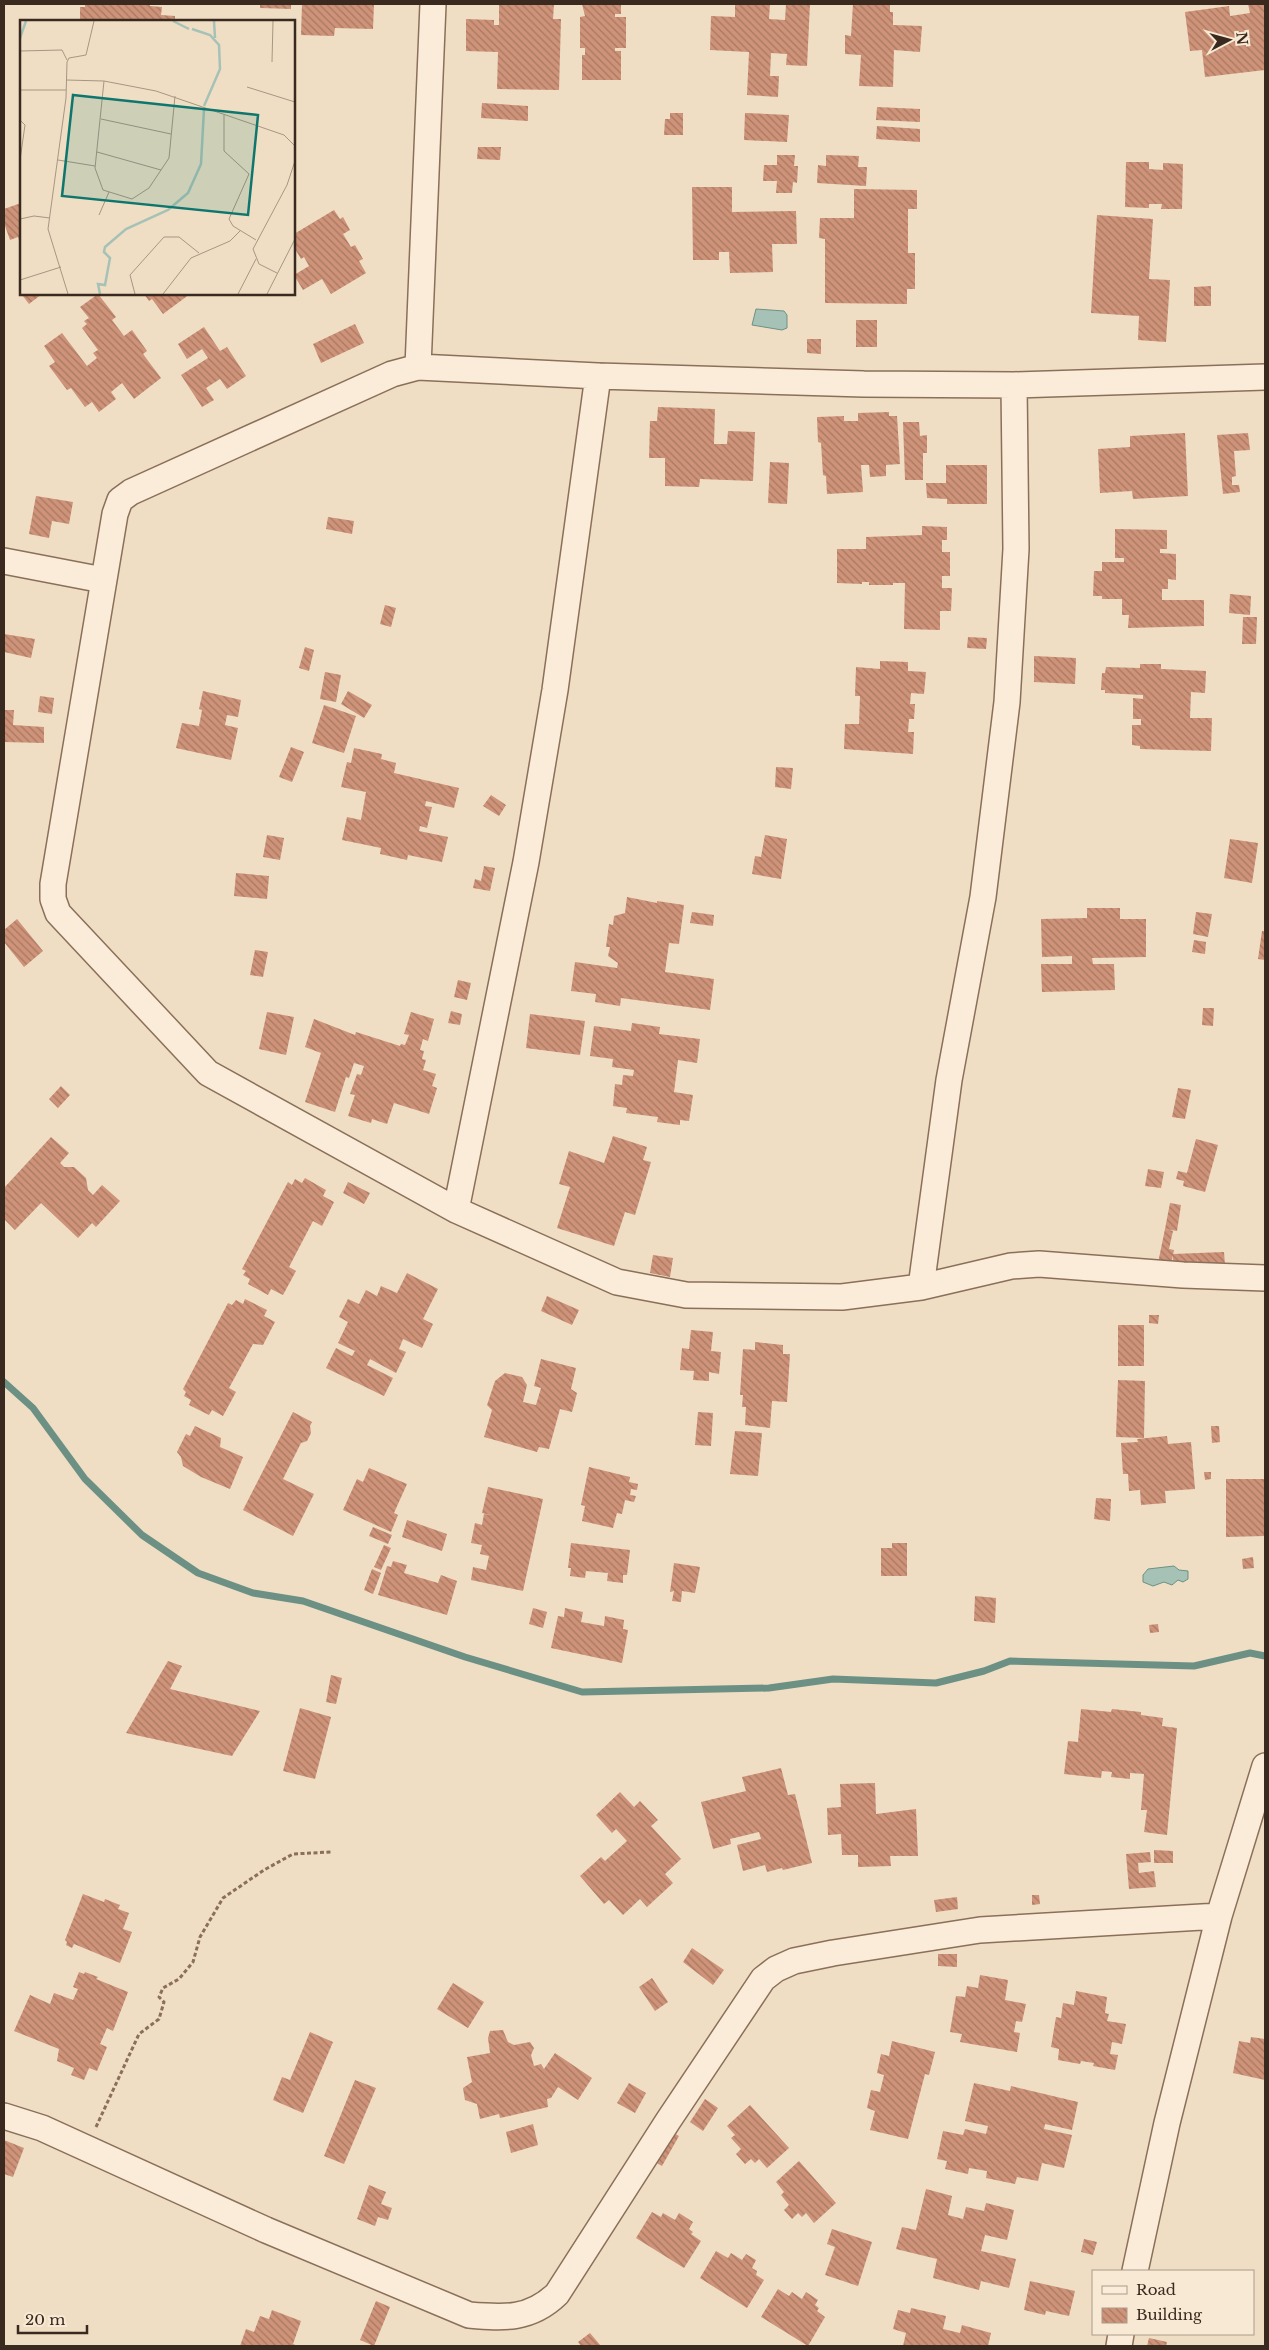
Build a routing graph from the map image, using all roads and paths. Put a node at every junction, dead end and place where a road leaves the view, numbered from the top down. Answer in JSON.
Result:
{"nodes":[{"id":1,"x":433,"y":4,"type":"edge"},
{"id":2,"x":418,"y":367,"type":"junction"},
{"id":3,"x":598,"y":376,"type":"junction"},
{"id":4,"x":1265,"y":377,"type":"edge"},
{"id":5,"x":1014,"y":385,"type":"junction"},
{"id":6,"x":4,"y":561,"type":"edge"},
{"id":7,"x":103,"y":580,"type":"junction"},
{"id":8,"x":456,"y":1210,"type":"junction"},
{"id":9,"x":1265,"y":1278,"type":"edge"},
{"id":10,"x":921,"y":1286,"type":"junction"},
{"id":11,"x":1265,"y":1766,"type":"edge"},
{"id":12,"x":331,"y":1852,"type":"dead end"},
{"id":13,"x":1220,"y":1916,"type":"junction"},
{"id":14,"x":4,"y":2116,"type":"edge"},
{"id":15,"x":70,"y":2141,"type":"junction"},
{"id":16,"x":1135,"y":2270,"type":"edge"}],
"edges":[{"from":1,"to":2,"type":"street"},
{"from":2,"to":3,"type":"street"},
{"from":2,"to":7,"type":"street"},
{"from":3,"to":5,"type":"street"},
{"from":3,"to":8,"type":"street"},
{"from":4,"to":5,"type":"street"},
{"from":5,"to":10,"type":"street"},
{"from":6,"to":7,"type":"street"},
{"from":7,"to":8,"type":"street"},
{"from":8,"to":10,"type":"street"},
{"from":9,"to":10,"type":"street"},
{"from":11,"to":13,"type":"street"},
{"from":12,"to":15,"type":"path"},
{"from":13,"to":15,"type":"street"},
{"from":13,"to":16,"type":"street"},
{"from":14,"to":15,"type":"street"}]}
